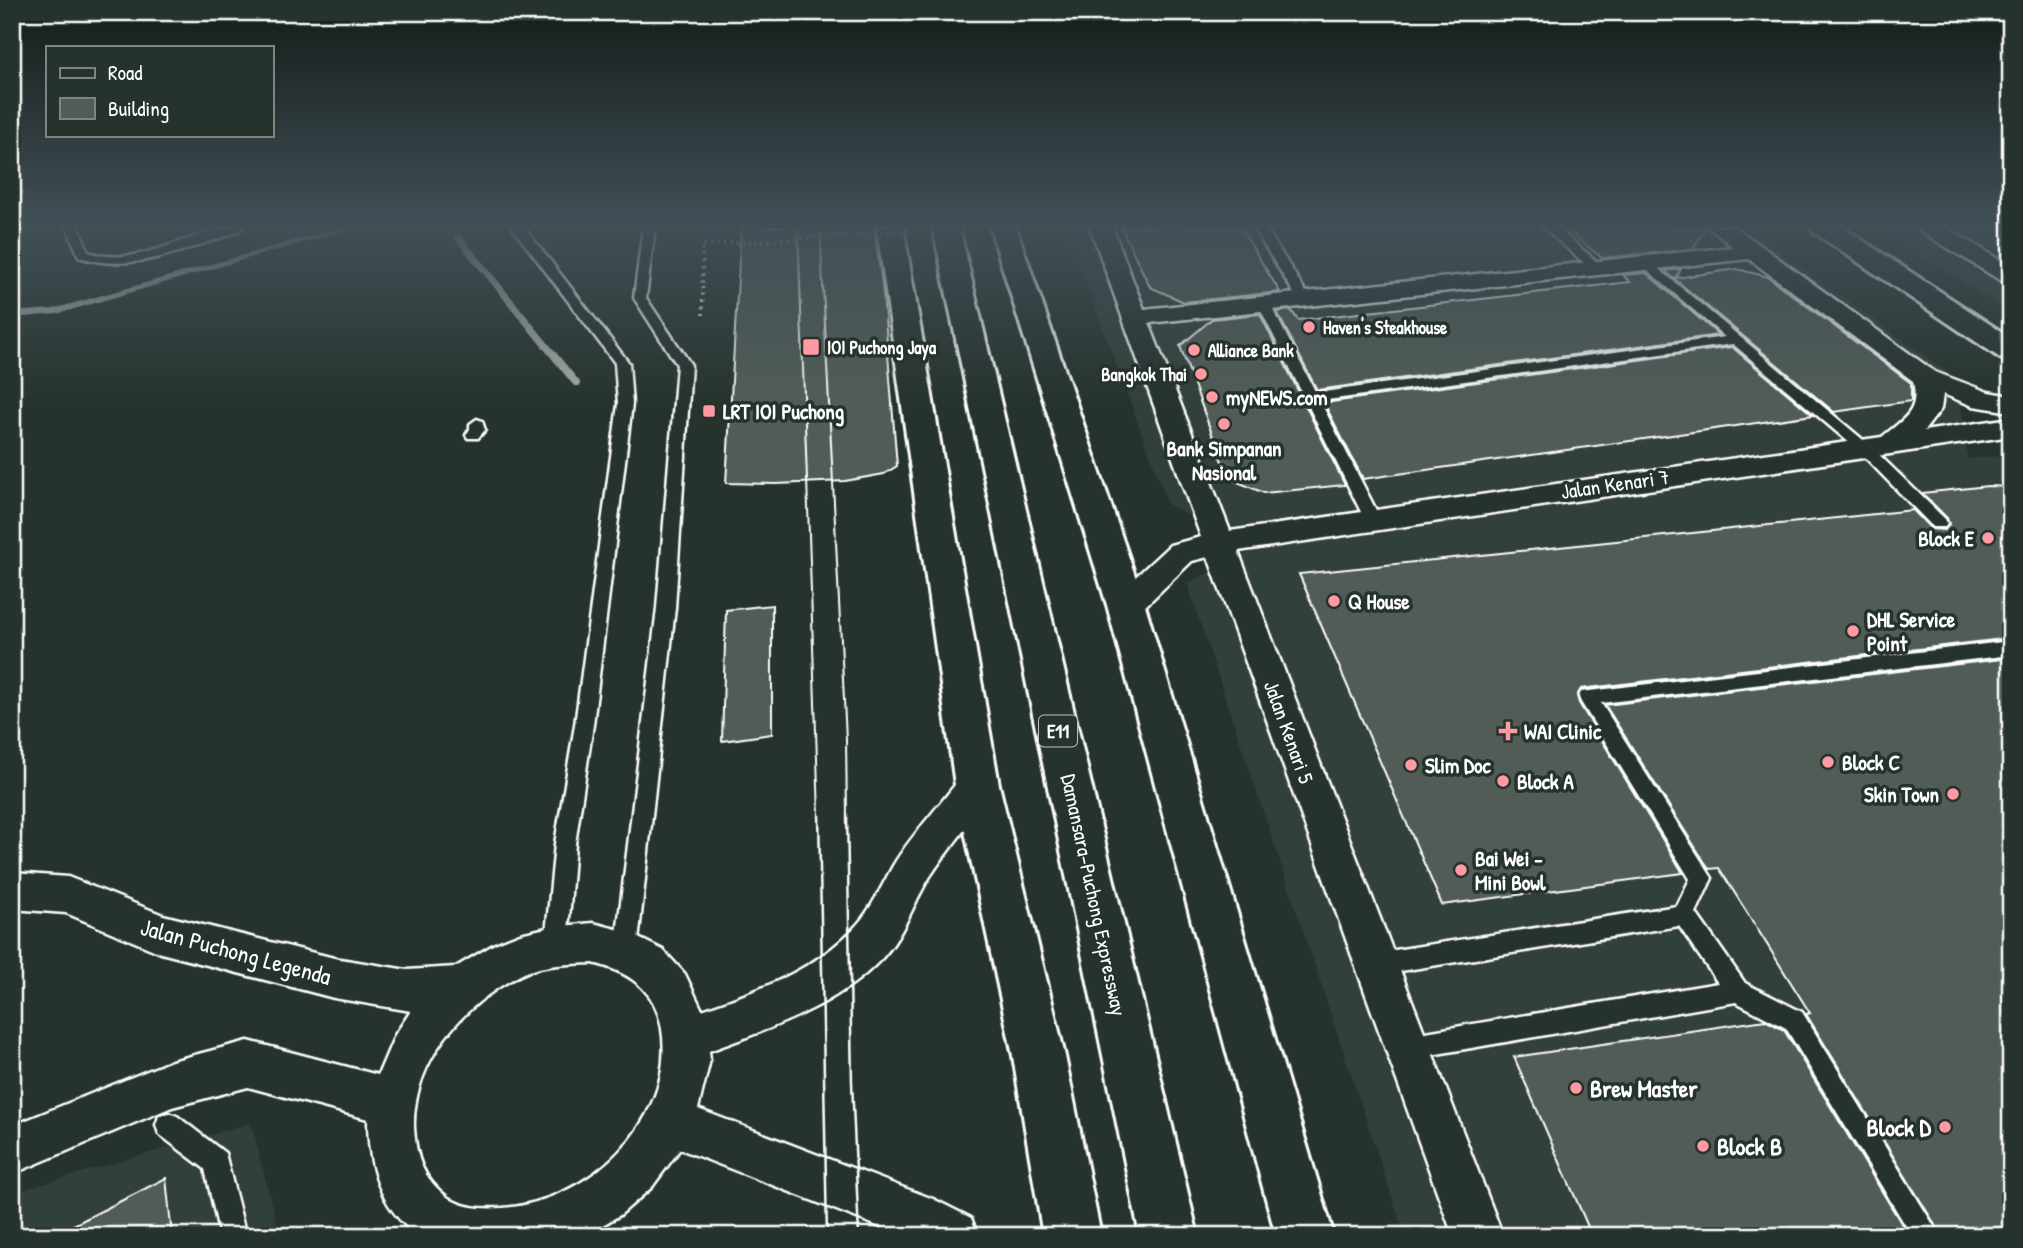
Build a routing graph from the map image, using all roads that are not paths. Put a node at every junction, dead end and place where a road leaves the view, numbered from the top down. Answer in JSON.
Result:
{"nodes":[{"id":1,"x":563,"y":285,"type":"edge"},
{"id":2,"x":642,"y":285,"type":"edge"},
{"id":3,"x":899,"y":285,"type":"edge"},
{"id":4,"x":959,"y":285,"type":"edge"},
{"id":5,"x":1022,"y":285,"type":"edge"},
{"id":6,"x":1123,"y":285,"type":"edge"},
{"id":7,"x":1296,"y":285,"type":"edge"},
{"id":8,"x":1445,"y":285,"type":"edge"},
{"id":9,"x":1673,"y":285,"type":"edge"},
{"id":10,"x":1799,"y":285,"type":"edge"},
{"id":11,"x":1911,"y":285,"type":"edge"},
{"id":12,"x":1305,"y":300,"type":"junction"},
{"id":13,"x":1264,"y":304,"type":"junction"},
{"id":14,"x":1135,"y":317,"type":"junction"},
{"id":15,"x":1737,"y":339,"type":"junction"},
{"id":16,"x":2011,"y":352,"type":"edge"},
{"id":17,"x":1926,"y":378,"type":"junction"},
{"id":18,"x":1313,"y":398,"type":"junction"},
{"id":19,"x":2011,"y":404,"type":"edge"},
{"id":20,"x":2011,"y":428,"type":"edge"},
{"id":21,"x":1952,"y":436,"type":"junction"},
{"id":22,"x":1877,"y":445,"type":"junction"},
{"id":23,"x":2011,"y":447,"type":"edge"},
{"id":24,"x":1373,"y":520,"type":"junction"},
{"id":25,"x":1939,"y":523,"type":"dead end"},
{"id":26,"x":1219,"y":542,"type":"junction"},
{"id":27,"x":1126,"y":605,"type":"junction"},
{"id":28,"x":2011,"y":648,"type":"edge"},
{"id":29,"x":976,"y":785,"type":"junction"},
{"id":30,"x":12,"y":891,"type":"edge"},
{"id":31,"x":1684,"y":915,"type":"junction"},
{"id":32,"x":556,"y":944,"type":"junction"},
{"id":33,"x":626,"y":951,"type":"junction"},
{"id":34,"x":1376,"y":964,"type":"junction"},
{"id":35,"x":464,"y":987,"type":"junction"},
{"id":36,"x":1737,"y":991,"type":"junction"},
{"id":37,"x":688,"y":1037,"type":"junction"},
{"id":38,"x":1408,"y":1047,"type":"junction"},
{"id":39,"x":391,"y":1102,"type":"junction"},
{"id":40,"x":670,"y":1122,"type":"junction"},
{"id":41,"x":168,"y":1125,"type":"dead end"},
{"id":42,"x":12,"y":1150,"type":"edge"},
{"id":43,"x":559,"y":1230,"type":"edge"},
{"id":44,"x":233,"y":1236,"type":"edge"},
{"id":45,"x":953,"y":1236,"type":"edge"},
{"id":46,"x":1072,"y":1236,"type":"edge"},
{"id":47,"x":1169,"y":1236,"type":"edge"},
{"id":48,"x":1306,"y":1236,"type":"edge"},
{"id":49,"x":1478,"y":1236,"type":"edge"},
{"id":50,"x":1927,"y":1236,"type":"edge"}],
"edges":[{"from":1,"to":32,"type":"lane"},
{"from":2,"to":33,"type":"lane"},
{"from":3,"to":29,"type":"main road"},
{"from":4,"to":47,"type":"main road","name":"Damansara–Puchong Expressway","number":"E11"},
{"from":5,"to":27,"type":"main road"},
{"from":6,"to":14,"type":"street","name":"Jalan Kenari 5"},
{"from":7,"to":12,"type":"lane"},
{"from":8,"to":12,"type":"street"},
{"from":9,"to":15,"type":"lane"},
{"from":10,"to":17,"type":"street"},
{"from":11,"to":16,"type":"main road"},
{"from":12,"to":13,"type":"street"},
{"from":13,"to":14,"type":"street"},
{"from":13,"to":18,"type":"lane"},
{"from":14,"to":26,"type":"street","name":"Jalan Kenari 5"},
{"from":15,"to":18,"type":"lane"},
{"from":15,"to":22,"type":"lane"},
{"from":17,"to":19,"type":"street"},
{"from":17,"to":22,"type":"street"},
{"from":18,"to":24,"type":"lane"},
{"from":20,"to":21,"type":"street","name":"Jalan Kenari 7"},
{"from":21,"to":22,"type":"street","name":"Jalan Kenari 7"},
{"from":21,"to":23,"type":"street"},
{"from":22,"to":24,"type":"street","name":"Jalan Kenari 7"},
{"from":22,"to":25,"type":"lane"},
{"from":24,"to":26,"type":"street","name":"Jalan Kenari 7"},
{"from":26,"to":27,"type":"street","name":"Jalan Kenari 7"},
{"from":26,"to":34,"type":"street","name":"Jalan Kenari 5"},
{"from":27,"to":48,"type":"main road"},
{"from":28,"to":31,"type":"lane"},
{"from":29,"to":37,"type":"street"},
{"from":29,"to":46,"type":"main road"},
{"from":30,"to":35,"type":"street","name":"Jalan Puchong Legenda"},
{"from":31,"to":34,"type":"lane"},
{"from":31,"to":36,"type":"lane"},
{"from":32,"to":33,"type":"street"},
{"from":32,"to":35,"type":"street"},
{"from":33,"to":37,"type":"street"},
{"from":34,"to":38,"type":"street","name":"Jalan Kenari 5"},
{"from":35,"to":39,"type":"street"},
{"from":36,"to":38,"type":"lane"},
{"from":36,"to":50,"type":"lane"},
{"from":37,"to":40,"type":"street"},
{"from":38,"to":49,"type":"street","name":"Jalan Kenari 5"},
{"from":39,"to":42,"type":"street"},
{"from":39,"to":43,"type":"street"},
{"from":40,"to":43,"type":"street"},
{"from":40,"to":45,"type":"street"},
{"from":41,"to":44,"type":"lane"}]}
